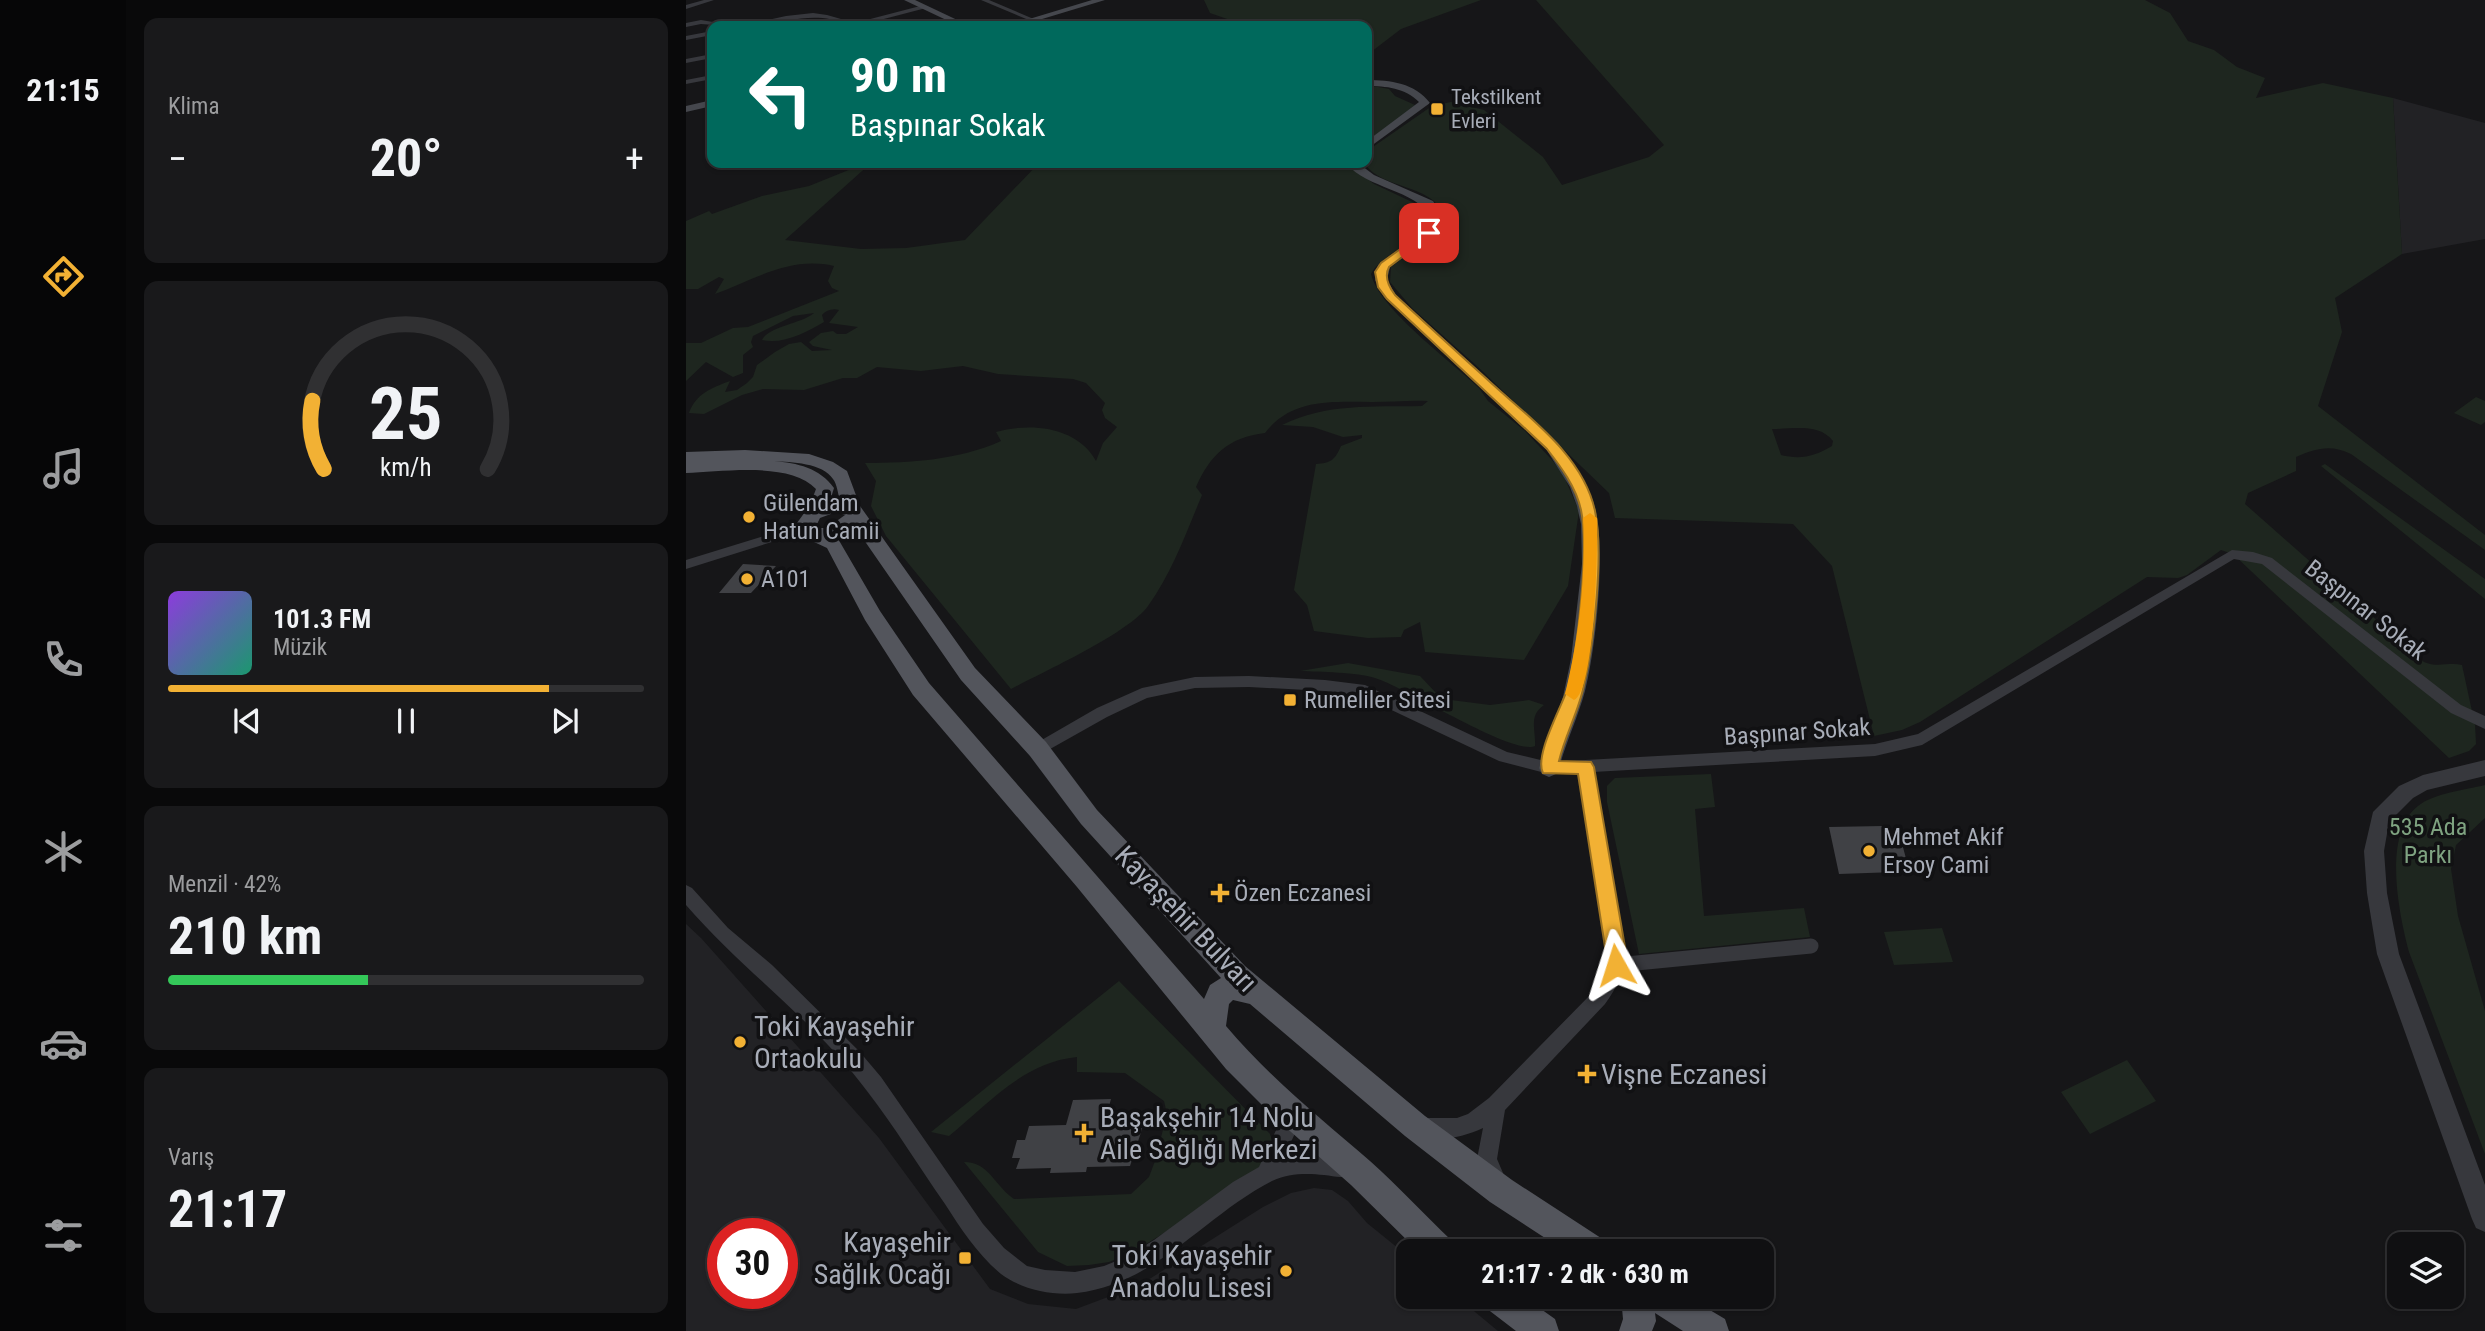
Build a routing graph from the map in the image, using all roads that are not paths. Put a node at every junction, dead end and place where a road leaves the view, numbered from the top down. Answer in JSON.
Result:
{"nodes":[{"id":1,"x":711,"y":0,"type":"edge"},
{"id":2,"x":908,"y":0,"type":"edge"},
{"id":3,"x":984,"y":0,"type":"edge"},
{"id":4,"x":1052,"y":0,"type":"edge"},
{"id":5,"x":1101,"y":0,"type":"edge"},
{"id":6,"x":686,"y":7,"type":"edge"},
{"id":7,"x":924,"y":7,"type":"junction"},
{"id":8,"x":1072,"y":8,"type":"junction"},
{"id":9,"x":1032,"y":20,"type":"junction"},
{"id":10,"x":771,"y":21,"type":"edge"},
{"id":11,"x":844,"y":21,"type":"edge"},
{"id":12,"x":871,"y":21,"type":"edge"},
{"id":13,"x":953,"y":21,"type":"edge"},
{"id":14,"x":1028,"y":21,"type":"edge"},
{"id":15,"x":707,"y":23,"type":"edge"},
{"id":16,"x":686,"y":25,"type":"edge"},
{"id":17,"x":707,"y":34,"type":"edge"},
{"id":18,"x":686,"y":38,"type":"edge"},
{"id":19,"x":707,"y":57,"type":"edge"},
{"id":20,"x":686,"y":63,"type":"edge"},
{"id":21,"x":707,"y":78,"type":"edge"},
{"id":22,"x":701,"y":79,"type":"junction"},
{"id":23,"x":686,"y":82,"type":"edge"},
{"id":24,"x":1372,"y":84,"type":"edge"},
{"id":25,"x":707,"y":102,"type":"edge"},
{"id":26,"x":686,"y":107,"type":"edge"},
{"id":27,"x":1372,"y":142,"type":"edge"},
{"id":28,"x":1358,"y":168,"type":"edge"},
{"id":29,"x":686,"y":457,"type":"edge"},
{"id":30,"x":686,"y":467,"type":"edge"},
{"id":31,"x":854,"y":512,"type":"junction"},
{"id":32,"x":816,"y":528,"type":"junction"},
{"id":33,"x":774,"y":537,"type":"junction"},
{"id":34,"x":686,"y":565,"type":"edge"},
{"id":35,"x":2485,"y":723,"type":"edge"},
{"id":36,"x":1038,"y":750,"type":"junction"},
{"id":37,"x":1585,"y":767,"type":"junction"},
{"id":38,"x":1549,"y":768,"type":"junction"},
{"id":39,"x":2485,"y":768,"type":"edge"},
{"id":40,"x":686,"y":893,"type":"edge"},
{"id":41,"x":1811,"y":946,"type":"dead end"},
{"id":42,"x":1616,"y":965,"type":"junction"},
{"id":43,"x":1258,"y":995,"type":"junction"},
{"id":44,"x":1212,"y":1031,"type":"junction"},
{"id":45,"x":1496,"y":1105,"type":"junction"},
{"id":46,"x":1283,"y":1106,"type":"junction"},
{"id":47,"x":1415,"y":1126,"type":"junction"},
{"id":48,"x":1266,"y":1173,"type":"junction"},
{"id":49,"x":1362,"y":1174,"type":"junction"},
{"id":50,"x":1501,"y":1191,"type":"junction"},
{"id":51,"x":2485,"y":1219,"type":"edge"},
{"id":52,"x":1428,"y":1239,"type":"edge"},
{"id":53,"x":1575,"y":1239,"type":"edge"},
{"id":54,"x":1514,"y":1309,"type":"edge"},
{"id":55,"x":1638,"y":1309,"type":"edge"},
{"id":56,"x":1678,"y":1309,"type":"edge"},
{"id":57,"x":1540,"y":1327,"type":"edge"},
{"id":58,"x":1635,"y":1331,"type":"edge"},
{"id":59,"x":1713,"y":1331,"type":"edge"}],
"edges":[{"from":1,"to":6,"type":"street"},
{"from":2,"to":7,"type":"main road"},
{"from":3,"to":9,"type":"street"},
{"from":4,"to":8,"type":"main road"},
{"from":5,"to":8,"type":"main road"},
{"from":7,"to":12,"type":"street"},
{"from":7,"to":13,"type":"main road"},
{"from":8,"to":9,"type":"main road"},
{"from":9,"to":14,"type":"main road"},
{"from":10,"to":11,"type":"street"},
{"from":15,"to":16,"type":"street"},
{"from":17,"to":18,"type":"street"},
{"from":19,"to":20,"type":"street"},
{"from":20,"to":22,"type":"street"},
{"from":21,"to":22,"type":"street"},
{"from":22,"to":23,"type":"street"},
{"from":24,"to":27,"type":"main road"},
{"from":25,"to":26,"type":"main road"},
{"from":28,"to":38,"type":"main road"},
{"from":29,"to":31,"type":"main road","name":"Kayaşehir Bulvarı"},
{"from":30,"to":32,"type":"main road"},
{"from":31,"to":32,"type":"main road"},
{"from":31,"to":36,"type":"main road","name":"Kayaşehir Bulvarı"},
{"from":32,"to":33,"type":"street"},
{"from":32,"to":33,"type":"street"},
{"from":32,"to":44,"type":"main road","name":"Kayaşehir Bulvarı"},
{"from":33,"to":34,"type":"street"},
{"from":35,"to":37,"type":"street","name":"Başpınar Sokak"},
{"from":36,"to":38,"type":"street","name":"Başpınar Sokak"},
{"from":36,"to":43,"type":"main road","name":"Kayaşehir Bulvarı"},
{"from":37,"to":38,"type":"street","name":"Başpınar Sokak"},
{"from":37,"to":42,"type":"street"},
{"from":39,"to":51,"type":"street"},
{"from":40,"to":48,"type":"street"},
{"from":41,"to":42,"type":"street"},
{"from":42,"to":45,"type":"street"},
{"from":43,"to":44,"type":"main road"},
{"from":43,"to":47,"type":"main road","name":"Kayaşehir Bulvarı"},
{"from":44,"to":46,"type":"main road","name":"Kayaşehir Bulvarı"},
{"from":45,"to":47,"type":"street"},
{"from":45,"to":50,"type":"street"},
{"from":46,"to":48,"type":"street"},
{"from":46,"to":49,"type":"main road","name":"Kayaşehir Bulvarı"},
{"from":47,"to":50,"type":"main road","name":"Kayaşehir Bulvarı"},
{"from":48,"to":49,"type":"street"},
{"from":49,"to":52,"type":"main road","name":"Kayaşehir Bulvarı"},
{"from":50,"to":53,"type":"main road","name":"Kayaşehir Bulvarı"},
{"from":54,"to":57,"type":"main road"},
{"from":55,"to":58,"type":"main road"},
{"from":56,"to":59,"type":"main road"}]}
